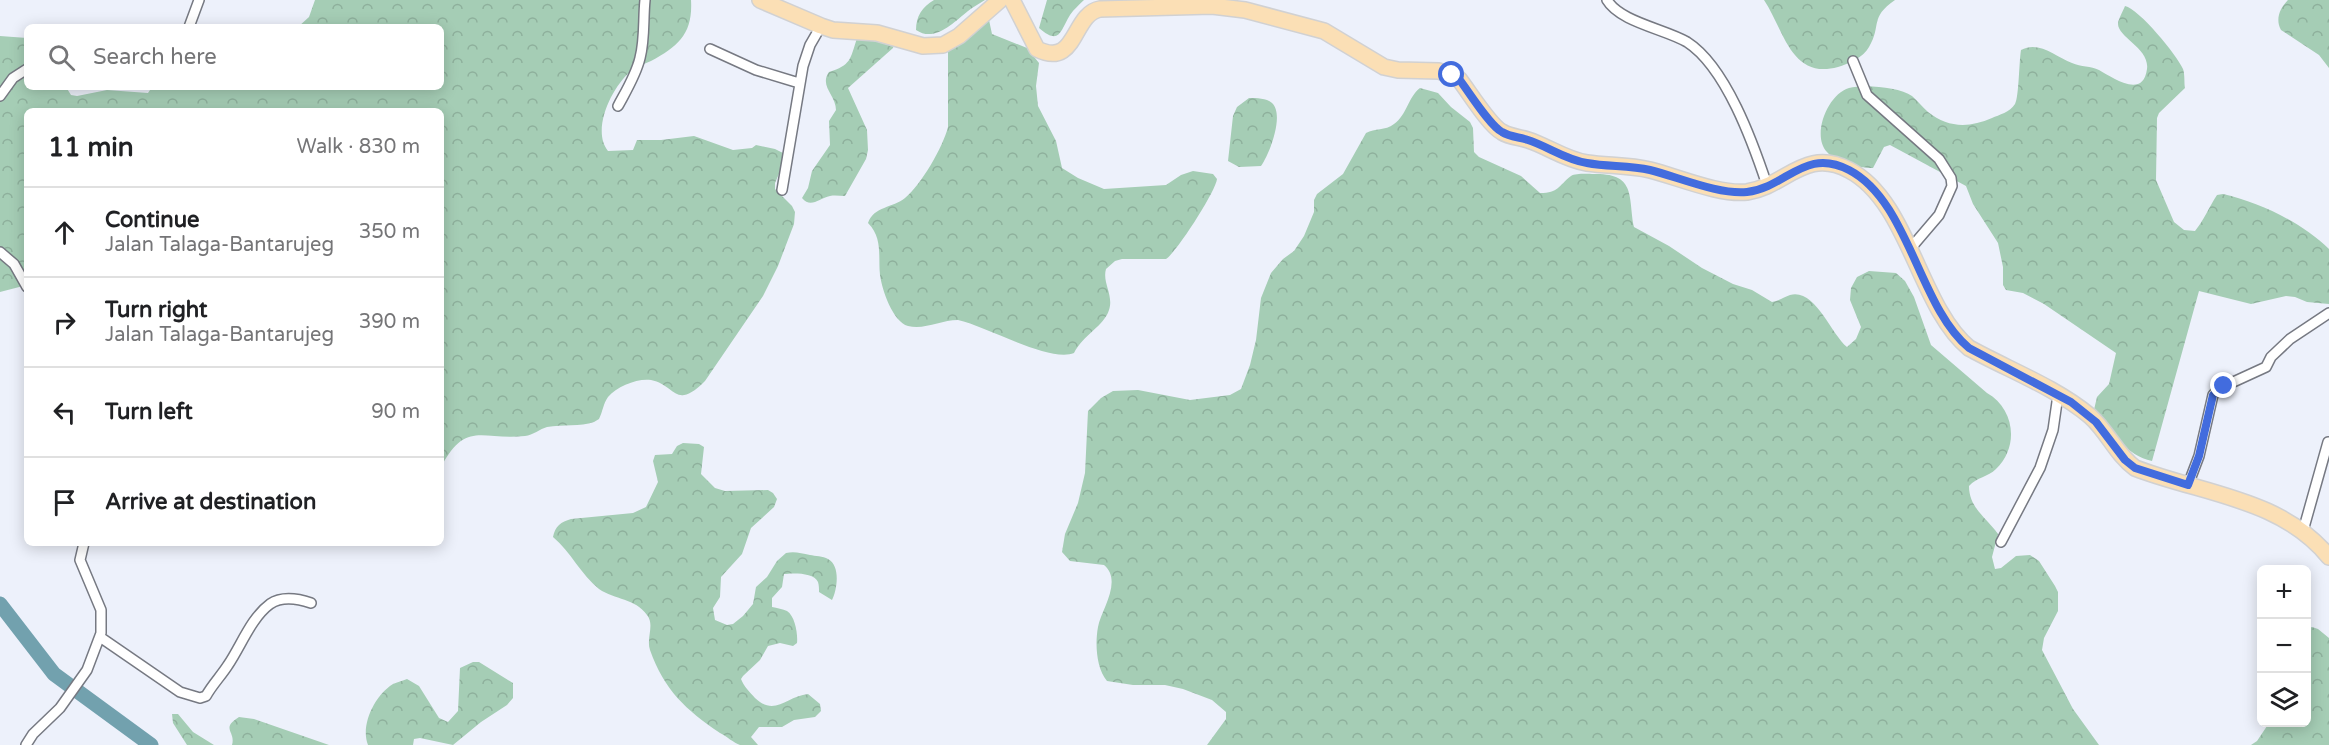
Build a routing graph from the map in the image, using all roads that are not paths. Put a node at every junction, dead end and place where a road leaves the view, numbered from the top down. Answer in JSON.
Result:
{"nodes":[{"id":1,"x":200,"y":0,"type":"edge"},
{"id":2,"x":645,"y":0,"type":"edge"},
{"id":3,"x":760,"y":0,"type":"edge"},
{"id":4,"x":1000,"y":0,"type":"edge"},
{"id":5,"x":1012,"y":0,"type":"edge"},
{"id":6,"x":1607,"y":0,"type":"edge"},
{"id":7,"x":190,"y":24,"type":"edge"},
{"id":8,"x":820,"y":27,"type":"junction"},
{"id":9,"x":710,"y":49,"type":"dead end"},
{"id":10,"x":1853,"y":61,"type":"dead end"},
{"id":11,"x":24,"y":71,"type":"edge"},
{"id":12,"x":799,"y":83,"type":"junction"},
{"id":13,"x":0,"y":96,"type":"edge"},
{"id":14,"x":618,"y":106,"type":"dead end"},
{"id":15,"x":1767,"y":185,"type":"junction"},
{"id":16,"x":782,"y":190,"type":"dead end"},
{"id":17,"x":1910,"y":249,"type":"junction"},
{"id":18,"x":0,"y":252,"type":"edge"},
{"id":19,"x":24,"y":282,"type":"edge"},
{"id":20,"x":2329,"y":313,"type":"edge"},
{"id":21,"x":2058,"y":395,"type":"junction"},
{"id":22,"x":2328,"y":442,"type":"edge"},
{"id":23,"x":2188,"y":485,"type":"junction"},
{"id":24,"x":2303,"y":531,"type":"junction"},
{"id":25,"x":2001,"y":542,"type":"dead end"},
{"id":26,"x":83,"y":546,"type":"edge"},
{"id":27,"x":2329,"y":557,"type":"edge"},
{"id":28,"x":311,"y":603,"type":"dead end"},
{"id":29,"x":100,"y":637,"type":"junction"},
{"id":30,"x":26,"y":745,"type":"edge"}],
"edges":[{"from":1,"to":7,"type":"street"},
{"from":2,"to":14,"type":"street"},
{"from":3,"to":8,"type":"main road"},
{"from":4,"to":8,"type":"main road"},
{"from":5,"to":15,"type":"main road"},
{"from":6,"to":15,"type":"street"},
{"from":8,"to":12,"type":"street"},
{"from":9,"to":12,"type":"street"},
{"from":10,"to":17,"type":"street"},
{"from":11,"to":13,"type":"street"},
{"from":12,"to":16,"type":"street"},
{"from":15,"to":17,"type":"main road"},
{"from":17,"to":21,"type":"main road"},
{"from":18,"to":19,"type":"street"},
{"from":20,"to":23,"type":"street"},
{"from":21,"to":23,"type":"main road"},
{"from":21,"to":25,"type":"street"},
{"from":22,"to":24,"type":"street"},
{"from":23,"to":24,"type":"main road"},
{"from":24,"to":27,"type":"main road"},
{"from":26,"to":29,"type":"street"},
{"from":28,"to":29,"type":"street"},
{"from":29,"to":30,"type":"street"}]}
